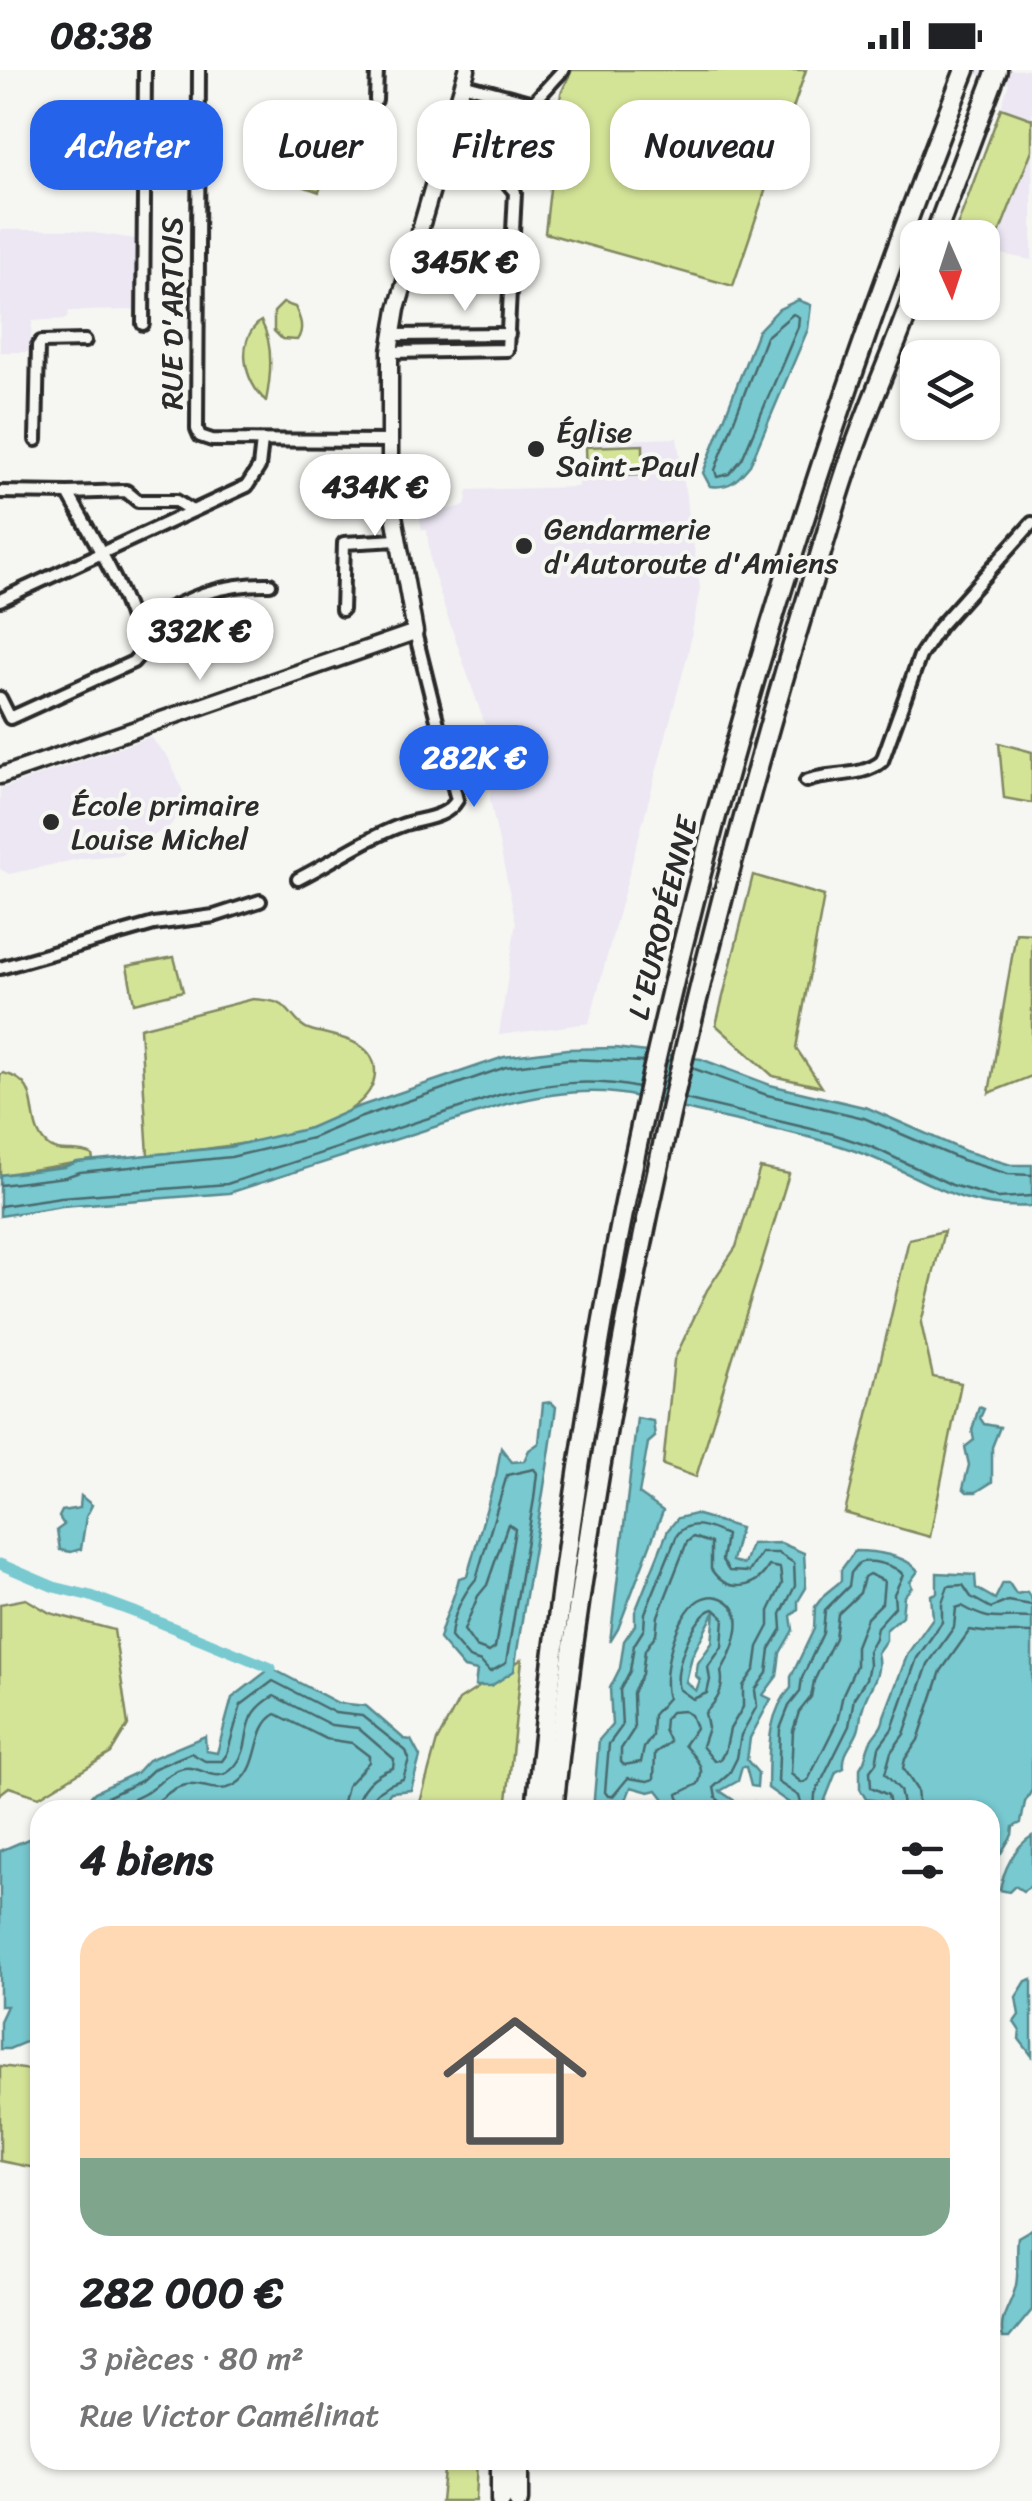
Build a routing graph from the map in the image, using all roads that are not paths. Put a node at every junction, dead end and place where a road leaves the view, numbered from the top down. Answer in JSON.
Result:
{"nodes":[{"id":1,"x":145,"y":70,"type":"edge"},
{"id":2,"x":199,"y":70,"type":"edge"},
{"id":3,"x":376,"y":70,"type":"edge"},
{"id":4,"x":563,"y":70,"type":"edge"},
{"id":5,"x":965,"y":72,"type":"edge"},
{"id":6,"x":995,"y":74,"type":"edge"},
{"id":7,"x":464,"y":77,"type":"edge"},
{"id":8,"x":376,"y":100,"type":"dead end"},
{"id":9,"x":432,"y":190,"type":"edge"},
{"id":10,"x":512,"y":190,"type":"edge"},
{"id":11,"x":941,"y":220,"type":"edge"},
{"id":12,"x":905,"y":320,"type":"edge"},
{"id":13,"x":143,"y":324,"type":"dead end"},
{"id":14,"x":509,"y":334,"type":"junction"},
{"id":15,"x":392,"y":335,"type":"junction"},
{"id":16,"x":85,"y":342,"type":"dead end"},
{"id":17,"x":390,"y":352,"type":"junction"},
{"id":18,"x":36,"y":440,"type":"dead end"},
{"id":19,"x":262,"y":441,"type":"junction"},
{"id":20,"x":389,"y":441,"type":"junction"},
{"id":21,"x":0,"y":492,"type":"edge"},
{"id":22,"x":68,"y":492,"type":"junction"},
{"id":23,"x":192,"y":512,"type":"junction"},
{"id":24,"x":1032,"y":522,"type":"edge"},
{"id":25,"x":397,"y":540,"type":"junction"},
{"id":26,"x":100,"y":553,"type":"junction"},
{"id":27,"x":270,"y":584,"type":"dead end"},
{"id":28,"x":0,"y":600,"type":"edge"},
{"id":29,"x":342,"y":610,"type":"dead end"},
{"id":30,"x":133,"y":626,"type":"junction"},
{"id":31,"x":414,"y":632,"type":"junction"},
{"id":32,"x":0,"y":698,"type":"edge"},
{"id":33,"x":5,"y":721,"type":"edge"},
{"id":34,"x":0,"y":776,"type":"edge"},
{"id":35,"x":806,"y":781,"type":"dead end"},
{"id":36,"x":298,"y":879,"type":"dead end"},
{"id":37,"x":260,"y":900,"type":"dead end"},
{"id":38,"x":0,"y":968,"type":"edge"},
{"id":39,"x":537,"y":1800,"type":"edge"},
{"id":40,"x":554,"y":1800,"type":"edge"},
{"id":41,"x":501,"y":2470,"type":"edge"},
{"id":42,"x":518,"y":2470,"type":"edge"},
{"id":43,"x":501,"y":2501,"type":"edge"},
{"id":44,"x":518,"y":2501,"type":"edge"}],
"edges":[{"from":1,"to":13,"type":"street"},
{"from":2,"to":19,"type":"street","name":"RUE D'ARTOIS"},
{"from":3,"to":8,"type":"street"},
{"from":4,"to":7,"type":"street"},
{"from":5,"to":39,"type":"highway","name":"L'EUROPÉENNE"},
{"from":6,"to":11,"type":"highway"},
{"from":9,"to":15,"type":"street"},
{"from":10,"to":14,"type":"street"},
{"from":12,"to":40,"type":"highway","name":"L'EUROPÉENNE"},
{"from":14,"to":15,"type":"street"},
{"from":14,"to":17,"type":"street"},
{"from":15,"to":17,"type":"street"},
{"from":16,"to":18,"type":"street"},
{"from":17,"to":20,"type":"street"},
{"from":19,"to":20,"type":"street"},
{"from":19,"to":23,"type":"street"},
{"from":20,"to":25,"type":"street"},
{"from":21,"to":22,"type":"street"},
{"from":22,"to":23,"type":"street"},
{"from":22,"to":26,"type":"street"},
{"from":23,"to":26,"type":"street"},
{"from":24,"to":35,"type":"street"},
{"from":25,"to":29,"type":"street"},
{"from":25,"to":31,"type":"street"},
{"from":26,"to":28,"type":"street"},
{"from":26,"to":30,"type":"street"},
{"from":27,"to":30,"type":"street"},
{"from":30,"to":33,"type":"street"},
{"from":31,"to":34,"type":"street"},
{"from":31,"to":36,"type":"street"},
{"from":32,"to":33,"type":"street"},
{"from":37,"to":38,"type":"street"},
{"from":41,"to":43,"type":"highway"},
{"from":42,"to":44,"type":"highway"}]}
